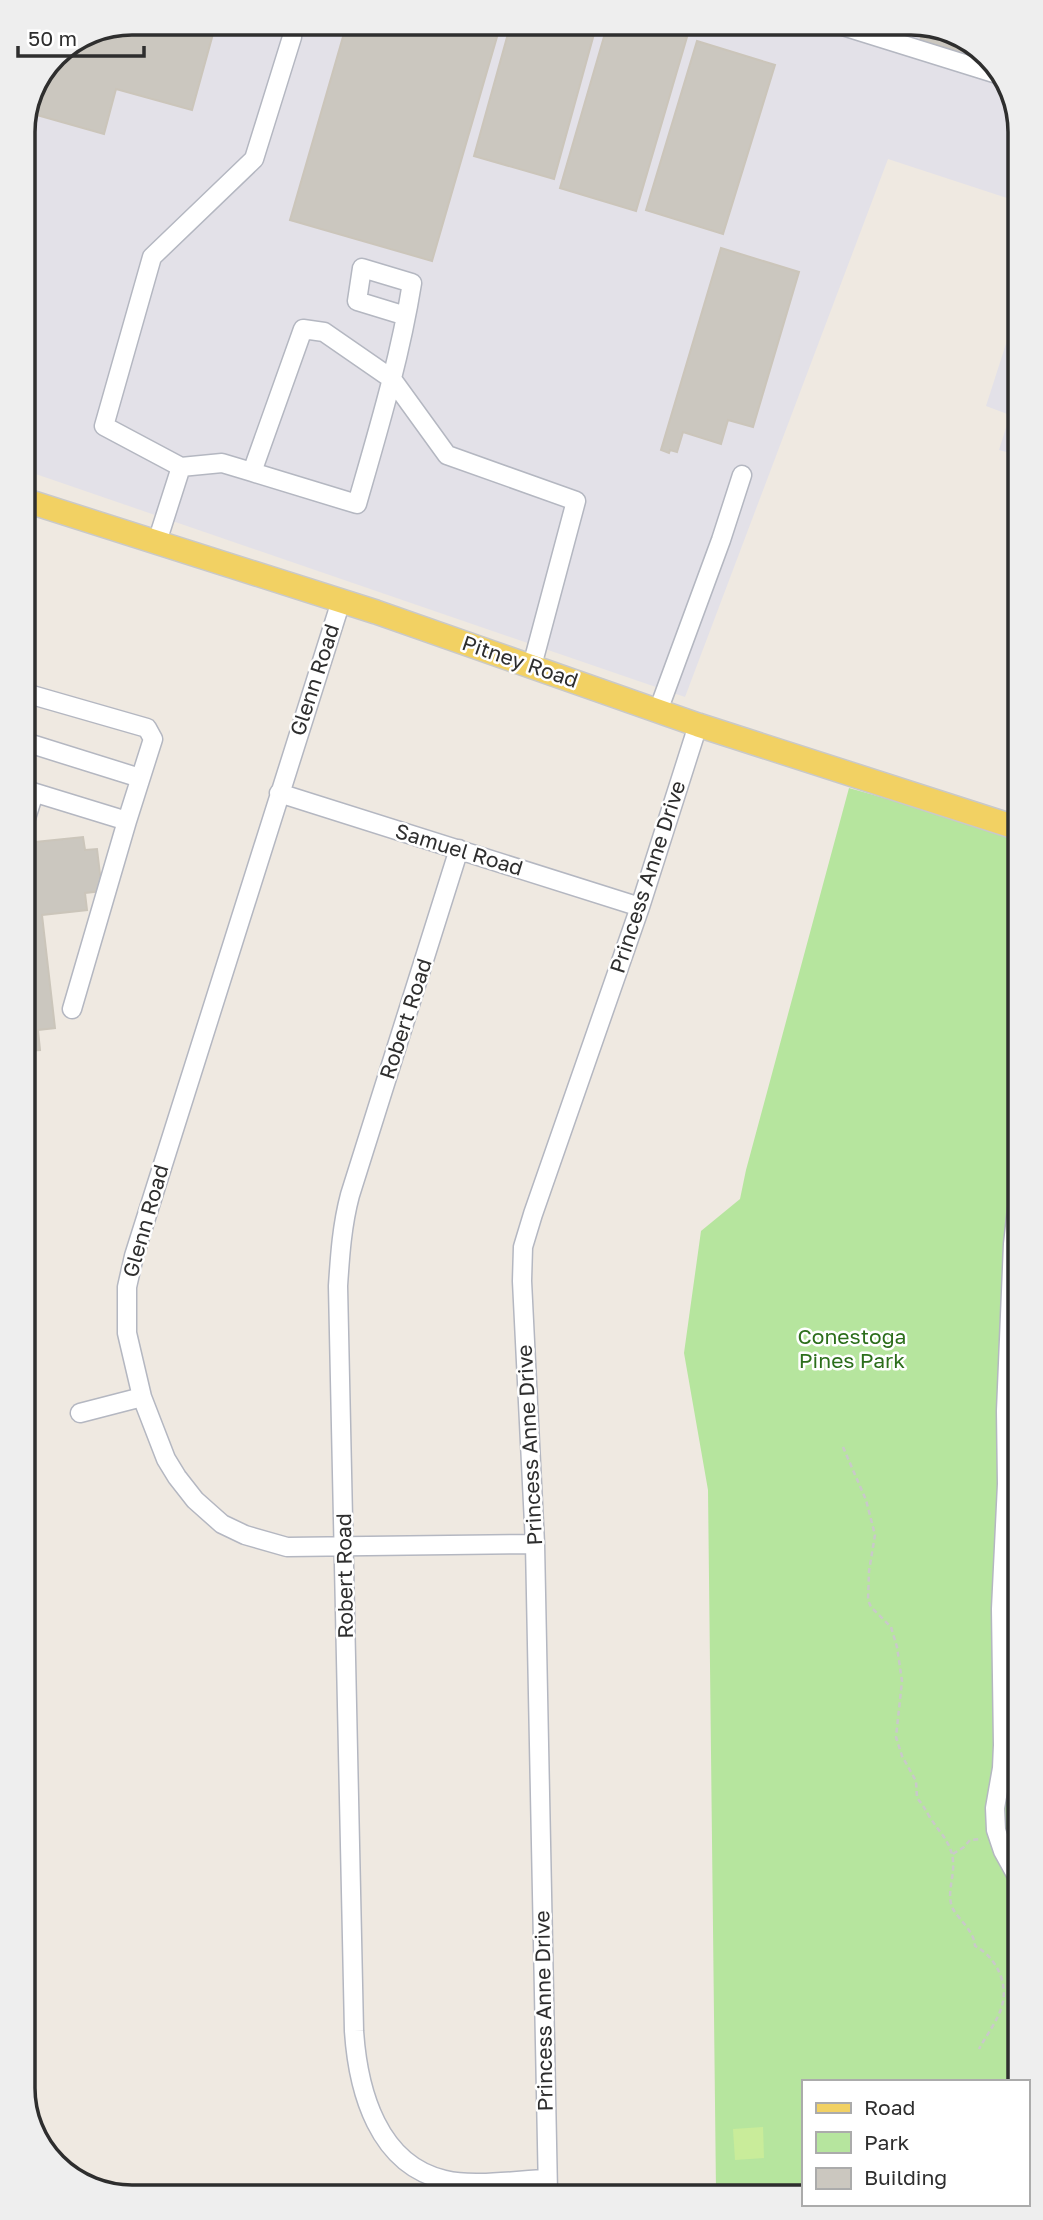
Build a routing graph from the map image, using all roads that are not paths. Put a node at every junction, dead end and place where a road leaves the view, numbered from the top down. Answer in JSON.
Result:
{"nodes":[{"id":1,"x":872,"y":35,"type":"edge"},
{"id":2,"x":292,"y":37,"type":"dead end"},
{"id":3,"x":986,"y":71,"type":"edge"},
{"id":4,"x":406,"y":316,"type":"dead end"},
{"id":5,"x":392,"y":379,"type":"junction"},
{"id":6,"x":181,"y":467,"type":"junction"},
{"id":7,"x":253,"y":472,"type":"junction"},
{"id":8,"x":742,"y":475,"type":"dead end"},
{"id":9,"x":35,"y":503,"type":"edge"},
{"id":10,"x":157,"y":542,"type":"junction"},
{"id":11,"x":341,"y":601,"type":"junction"},
{"id":12,"x":532,"y":666,"type":"junction"},
{"id":13,"x":35,"y":696,"type":"edge"},
{"id":14,"x":658,"y":710,"type":"junction"},
{"id":15,"x":698,"y":724,"type":"junction"},
{"id":16,"x":35,"y":744,"type":"edge"},
{"id":17,"x":141,"y":778,"type":"junction"},
{"id":18,"x":35,"y":793,"type":"edge"},
{"id":19,"x":279,"y":793,"type":"junction"},
{"id":20,"x":127,"y":821,"type":"junction"},
{"id":21,"x":1008,"y":825,"type":"edge"},
{"id":22,"x":459,"y":849,"type":"junction"},
{"id":23,"x":640,"y":907,"type":"junction"},
{"id":24,"x":72,"y":1009,"type":"dead end"},
{"id":25,"x":1008,"y":1363,"type":"edge"},
{"id":26,"x":142,"y":1397,"type":"junction"},
{"id":27,"x":80,"y":1413,"type":"dead end"},
{"id":28,"x":535,"y":1544,"type":"junction"},
{"id":29,"x":345,"y":1547,"type":"junction"},
{"id":30,"x":1008,"y":1856,"type":"edge"},
{"id":31,"x":527,"y":2185,"type":"edge"},
{"id":32,"x":547,"y":2185,"type":"edge"}],
"edges":[{"from":1,"to":3,"type":"street"},
{"from":2,"to":6,"type":"street"},
{"from":4,"to":5,"type":"street"},
{"from":5,"to":7,"type":"street"},
{"from":5,"to":7,"type":"street"},
{"from":5,"to":12,"type":"street"},
{"from":6,"to":7,"type":"street"},
{"from":6,"to":10,"type":"street"},
{"from":8,"to":14,"type":"street"},
{"from":9,"to":10,"type":"main road","name":"Pitney Road"},
{"from":10,"to":11,"type":"main road","name":"Pitney Road"},
{"from":11,"to":12,"type":"main road","name":"Pitney Road"},
{"from":11,"to":19,"type":"street","name":"Glenn Road"},
{"from":12,"to":14,"type":"main road","name":"Pitney Road"},
{"from":13,"to":17,"type":"street"},
{"from":14,"to":15,"type":"main road","name":"Pitney Road"},
{"from":15,"to":21,"type":"main road","name":"Pitney Road"},
{"from":15,"to":23,"type":"street","name":"Princess Anne Drive"},
{"from":16,"to":17,"type":"street"},
{"from":17,"to":20,"type":"street"},
{"from":18,"to":20,"type":"street"},
{"from":19,"to":22,"type":"street","name":"Samuel Road"},
{"from":19,"to":26,"type":"street","name":"Glenn Road"},
{"from":20,"to":24,"type":"street"},
{"from":22,"to":23,"type":"street","name":"Samuel Road"},
{"from":22,"to":29,"type":"street","name":"Robert Road"},
{"from":23,"to":28,"type":"street","name":"Princess Anne Drive"},
{"from":25,"to":30,"type":"street"},
{"from":26,"to":27,"type":"street"},
{"from":26,"to":29,"type":"street","name":"Glenn Road"},
{"from":28,"to":29,"type":"street","name":"Glenn Road"},
{"from":28,"to":32,"type":"street","name":"Princess Anne Drive"},
{"from":29,"to":31,"type":"street","name":"Robert Road"}]}
